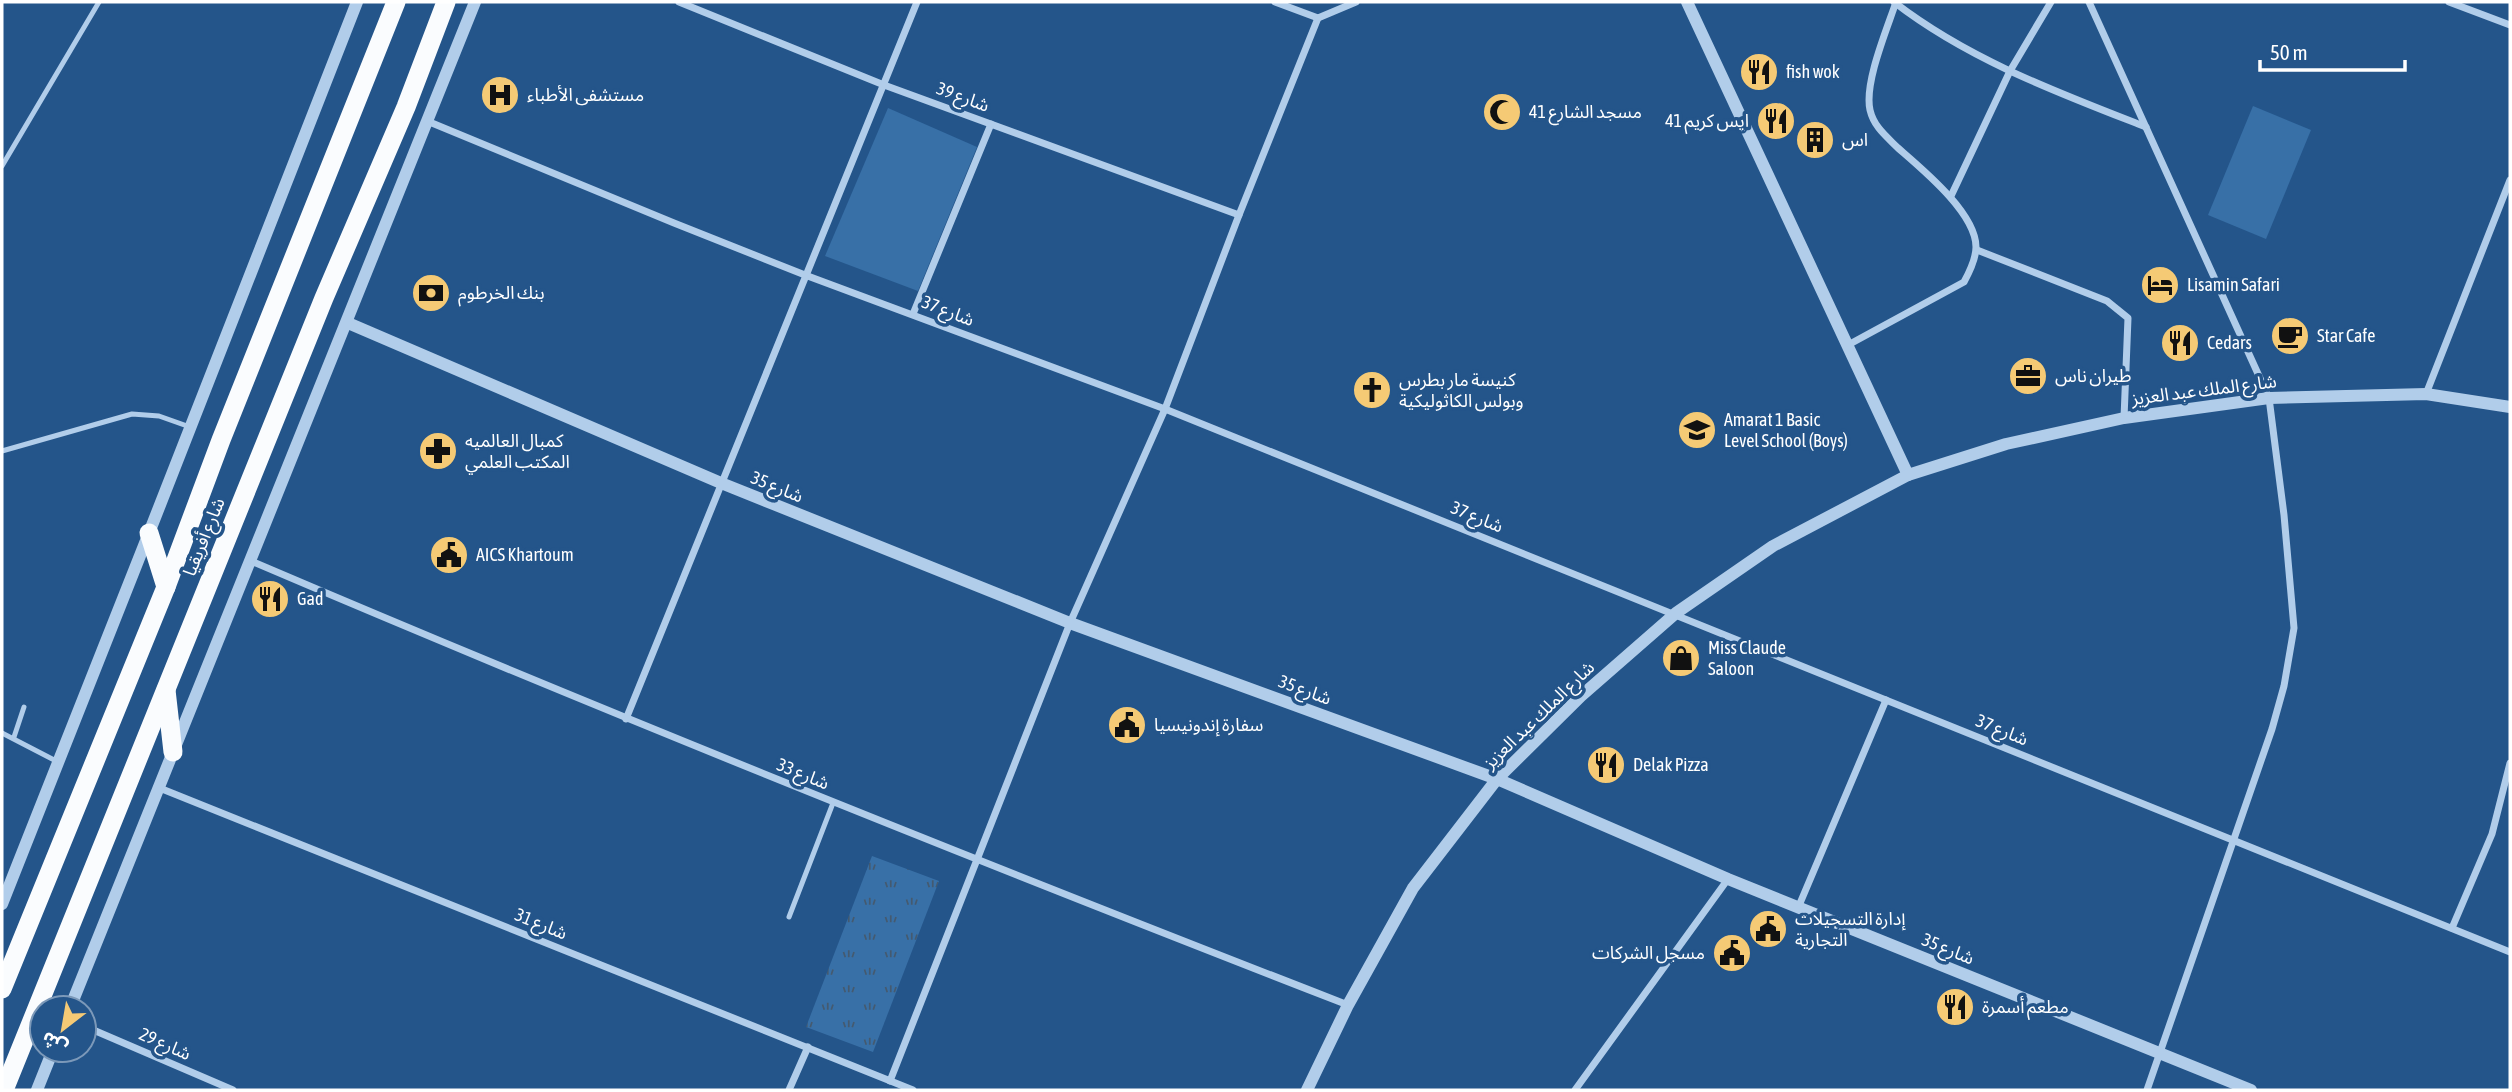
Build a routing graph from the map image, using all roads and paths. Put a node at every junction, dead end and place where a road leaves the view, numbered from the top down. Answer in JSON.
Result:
{"nodes":[{"id":1,"x":99,"y":2,"type":"edge"},
{"id":2,"x":357,"y":2,"type":"edge"},
{"id":3,"x":396,"y":2,"type":"edge"},
{"id":4,"x":446,"y":2,"type":"edge"},
{"id":5,"x":475,"y":2,"type":"edge"},
{"id":6,"x":679,"y":2,"type":"edge"},
{"id":7,"x":917,"y":2,"type":"edge"},
{"id":8,"x":1275,"y":2,"type":"edge"},
{"id":9,"x":1356,"y":2,"type":"edge"},
{"id":10,"x":1687,"y":2,"type":"edge"},
{"id":11,"x":1895,"y":2,"type":"edge"},
{"id":12,"x":2050,"y":2,"type":"edge"},
{"id":13,"x":2089,"y":2,"type":"edge"},
{"id":14,"x":2449,"y":2,"type":"edge"},
{"id":15,"x":1318,"y":18,"type":"junction"},
{"id":16,"x":2510,"y":25,"type":"edge"},
{"id":17,"x":2010,"y":71,"type":"junction"},
{"id":18,"x":884,"y":85,"type":"junction"},
{"id":19,"x":427,"y":121,"type":"junction"},
{"id":20,"x":991,"y":124,"type":"junction"},
{"id":21,"x":2147,"y":127,"type":"junction"},
{"id":22,"x":2,"y":166,"type":"edge"},
{"id":23,"x":2510,"y":180,"type":"edge"},
{"id":24,"x":1951,"y":196,"type":"junction"},
{"id":25,"x":1239,"y":215,"type":"junction"},
{"id":26,"x":1976,"y":250,"type":"junction"},
{"id":27,"x":805,"y":275,"type":"junction"},
{"id":28,"x":913,"y":314,"type":"junction"},
{"id":29,"x":348,"y":323,"type":"junction"},
{"id":30,"x":1848,"y":345,"type":"junction"},
{"id":31,"x":2426,"y":394,"type":"junction"},
{"id":32,"x":2269,"y":398,"type":"junction"},
{"id":33,"x":2510,"y":407,"type":"edge"},
{"id":34,"x":1165,"y":409,"type":"junction"},
{"id":35,"x":2124,"y":418,"type":"junction"},
{"id":36,"x":190,"y":426,"type":"junction"},
{"id":37,"x":2,"y":451,"type":"edge"},
{"id":38,"x":1908,"y":475,"type":"junction"},
{"id":39,"x":721,"y":484,"type":"junction"},
{"id":40,"x":149,"y":533,"type":"junction"},
{"id":41,"x":251,"y":561,"type":"junction"},
{"id":42,"x":166,"y":587,"type":"junction"},
{"id":43,"x":1676,"y":613,"type":"junction"},
{"id":44,"x":1070,"y":623,"type":"junction"},
{"id":45,"x":166,"y":687,"type":"junction"},
{"id":46,"x":1886,"y":700,"type":"junction"},
{"id":47,"x":24,"y":707,"type":"dead end"},
{"id":48,"x":626,"y":719,"type":"junction"},
{"id":49,"x":2,"y":733,"type":"edge"},
{"id":50,"x":14,"y":737,"type":"junction"},
{"id":51,"x":173,"y":752,"type":"junction"},
{"id":52,"x":59,"y":762,"type":"junction"},
{"id":53,"x":2510,"y":763,"type":"edge"},
{"id":54,"x":1497,"y":779,"type":"junction"},
{"id":55,"x":157,"y":787,"type":"junction"},
{"id":56,"x":833,"y":803,"type":"junction"},
{"id":57,"x":2234,"y":839,"type":"junction"},
{"id":58,"x":977,"y":861,"type":"junction"},
{"id":59,"x":1728,"y":879,"type":"junction"},
{"id":60,"x":2,"y":904,"type":"edge"},
{"id":61,"x":1798,"y":908,"type":"junction"},
{"id":62,"x":789,"y":917,"type":"dead end"},
{"id":63,"x":2452,"y":928,"type":"junction"},
{"id":64,"x":2510,"y":952,"type":"edge"},
{"id":65,"x":2,"y":989,"type":"edge"},
{"id":66,"x":76,"y":994,"type":"edge"},
{"id":67,"x":1348,"y":1005,"type":"junction"},
{"id":68,"x":98,"y":1032,"type":"edge"},
{"id":69,"x":808,"y":1048,"type":"junction"},
{"id":70,"x":2161,"y":1054,"type":"junction"},
{"id":71,"x":47,"y":1064,"type":"edge"},
{"id":72,"x":890,"y":1081,"type":"junction"},
{"id":73,"x":4,"y":1090,"type":"edge"},
{"id":74,"x":37,"y":1090,"type":"edge"},
{"id":75,"x":233,"y":1090,"type":"edge"},
{"id":76,"x":789,"y":1090,"type":"edge"},
{"id":77,"x":914,"y":1090,"type":"edge"},
{"id":78,"x":1307,"y":1090,"type":"edge"},
{"id":79,"x":1575,"y":1090,"type":"edge"},
{"id":80,"x":2147,"y":1090,"type":"edge"},
{"id":81,"x":2251,"y":1090,"type":"edge"}],
"edges":[{"from":1,"to":22,"type":"lane"},
{"from":2,"to":36,"type":"street"},
{"from":3,"to":42,"type":"highway","name":"شارع أفريقيا"},
{"from":4,"to":45,"type":"highway","name":"شارع أفريقيا"},
{"from":5,"to":19,"type":"street"},
{"from":6,"to":18,"type":"street","name":"شارع 39"},
{"from":7,"to":18,"type":"street"},
{"from":8,"to":15,"type":"street"},
{"from":9,"to":15,"type":"street"},
{"from":10,"to":30,"type":"street"},
{"from":11,"to":17,"type":"street"},
{"from":11,"to":24,"type":"street"},
{"from":12,"to":17,"type":"street"},
{"from":13,"to":21,"type":"street"},
{"from":14,"to":16,"type":"street"},
{"from":15,"to":25,"type":"street"},
{"from":17,"to":21,"type":"street"},
{"from":17,"to":24,"type":"street"},
{"from":18,"to":20,"type":"street","name":"شارع 39"},
{"from":18,"to":27,"type":"street"},
{"from":19,"to":27,"type":"street","name":"شارع 37"},
{"from":19,"to":29,"type":"street"},
{"from":20,"to":25,"type":"street","name":"شارع 39"},
{"from":20,"to":28,"type":"street"},
{"from":21,"to":32,"type":"street"},
{"from":23,"to":31,"type":"street"},
{"from":24,"to":26,"type":"street"},
{"from":25,"to":34,"type":"street"},
{"from":26,"to":30,"type":"street"},
{"from":26,"to":35,"type":"street"},
{"from":27,"to":28,"type":"street","name":"شارع 37"},
{"from":27,"to":39,"type":"street"},
{"from":28,"to":34,"type":"street","name":"شارع 37"},
{"from":29,"to":39,"type":"street","name":"شارع 35"},
{"from":29,"to":41,"type":"street"},
{"from":30,"to":38,"type":"street"},
{"from":31,"to":32,"type":"street","name":"شارع الملك عبد العزيز"},
{"from":31,"to":33,"type":"street","name":"شارع الملك عبد العزيز"},
{"from":32,"to":35,"type":"street","name":"شارع الملك عبد العزيز"},
{"from":32,"to":57,"type":"street"},
{"from":34,"to":43,"type":"street","name":"شارع 37"},
{"from":34,"to":44,"type":"street"},
{"from":35,"to":38,"type":"street","name":"شارع الملك عبد العزيز"},
{"from":36,"to":37,"type":"lane"},
{"from":36,"to":40,"type":"street"},
{"from":38,"to":43,"type":"street","name":"شارع الملك عبد العزيز"},
{"from":39,"to":44,"type":"street","name":"شارع 35"},
{"from":39,"to":48,"type":"street"},
{"from":40,"to":42,"type":"highway"},
{"from":40,"to":52,"type":"street"},
{"from":41,"to":48,"type":"street","name":"شارع 33"},
{"from":41,"to":51,"type":"street"},
{"from":42,"to":65,"type":"highway","name":"شارع أفريقيا"},
{"from":43,"to":46,"type":"street","name":"شارع 37"},
{"from":43,"to":54,"type":"street","name":"شارع الملك عبد العزيز"},
{"from":44,"to":54,"type":"street","name":"شارع 35"},
{"from":44,"to":58,"type":"street"},
{"from":45,"to":51,"type":"highway"},
{"from":45,"to":73,"type":"highway","name":"شارع أفريقيا"},
{"from":46,"to":57,"type":"street","name":"شارع 37"},
{"from":46,"to":61,"type":"street"},
{"from":47,"to":50,"type":"lane"},
{"from":48,"to":56,"type":"street","name":"شارع 33"},
{"from":49,"to":50,"type":"lane"},
{"from":50,"to":52,"type":"lane"},
{"from":51,"to":55,"type":"street"},
{"from":52,"to":60,"type":"street"},
{"from":53,"to":63,"type":"street"},
{"from":54,"to":59,"type":"street","name":"شارع 35"},
{"from":54,"to":67,"type":"street","name":"شارع الملك عبد العزيز"},
{"from":55,"to":66,"type":"street"},
{"from":55,"to":69,"type":"street","name":"شارع 31"},
{"from":56,"to":58,"type":"street","name":"شارع 33"},
{"from":56,"to":62,"type":"lane"},
{"from":57,"to":63,"type":"street","name":"شارع 37"},
{"from":57,"to":70,"type":"street"},
{"from":58,"to":67,"type":"street","name":"شارع 33"},
{"from":58,"to":72,"type":"street"},
{"from":59,"to":61,"type":"street","name":"شارع 35"},
{"from":59,"to":79,"type":"street"},
{"from":61,"to":70,"type":"street","name":"شارع 35"},
{"from":63,"to":64,"type":"street","name":"شارع 37"},
{"from":67,"to":78,"type":"street","name":"شارع الملك عبد العزيز"},
{"from":68,"to":75,"type":"street","name":"شارع 29"},
{"from":69,"to":72,"type":"street","name":"شارع 31"},
{"from":69,"to":76,"type":"street"},
{"from":70,"to":80,"type":"street"},
{"from":70,"to":81,"type":"street","name":"شارع 35"},
{"from":71,"to":74,"type":"street"},
{"from":72,"to":77,"type":"street","name":"شارع 31"}]}
